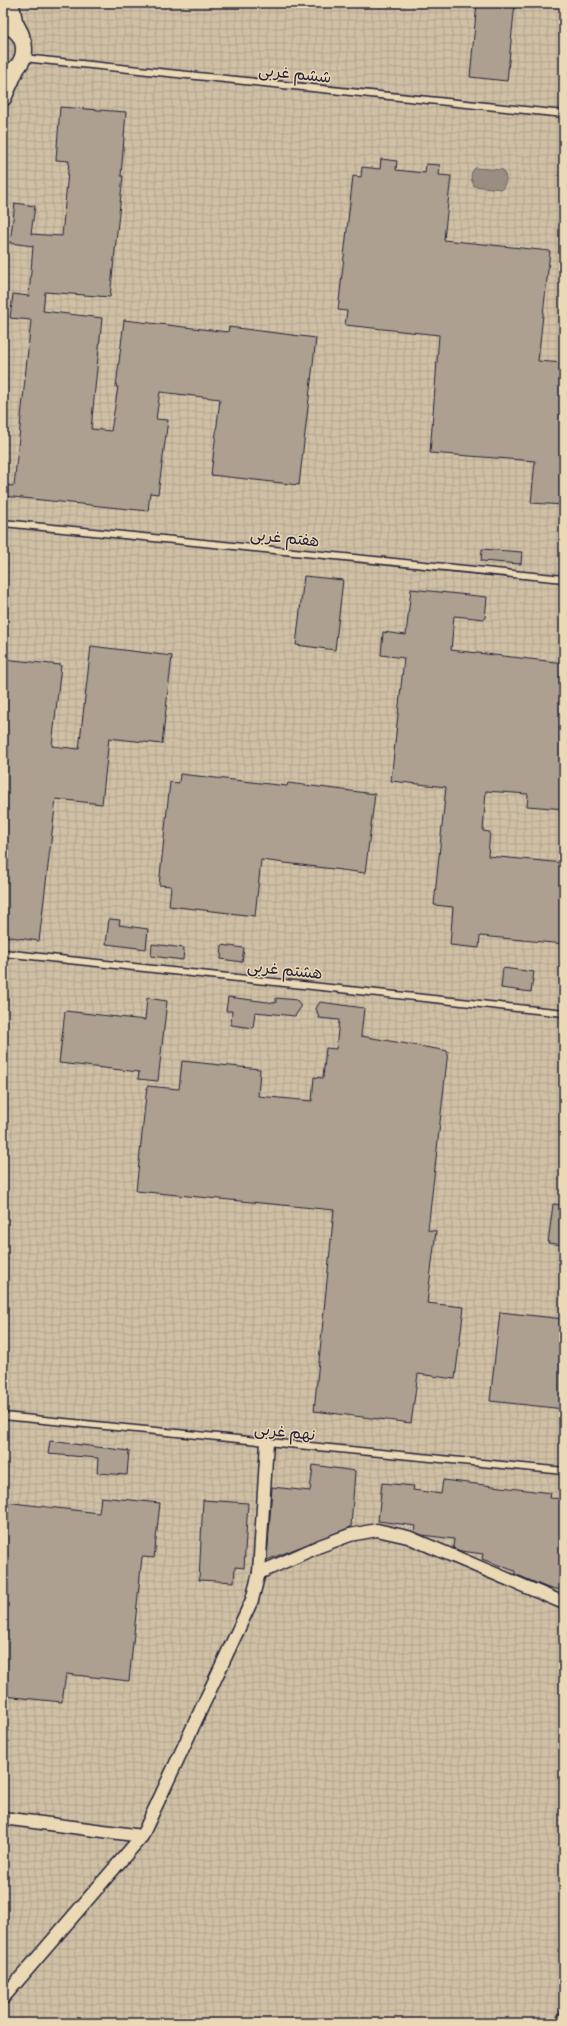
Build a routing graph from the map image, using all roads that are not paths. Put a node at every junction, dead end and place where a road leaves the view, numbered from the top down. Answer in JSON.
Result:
{"nodes":[{"id":1,"x":8,"y":5,"type":"edge"},
{"id":2,"x":3,"y":24,"type":"edge"},
{"id":3,"x":21,"y":37,"type":"junction"},
{"id":4,"x":14,"y":68,"type":"edge"},
{"id":5,"x":3,"y":98,"type":"edge"},
{"id":6,"x":564,"y":114,"type":"edge"},
{"id":7,"x":3,"y":523,"type":"edge"},
{"id":8,"x":564,"y":579,"type":"edge"},
{"id":9,"x":3,"y":952,"type":"edge"},
{"id":10,"x":564,"y":1013,"type":"edge"},
{"id":11,"x":3,"y":1416,"type":"edge"},
{"id":12,"x":268,"y":1442,"type":"junction"},
{"id":13,"x":564,"y":1471,"type":"edge"},
{"id":14,"x":259,"y":1573,"type":"junction"},
{"id":15,"x":564,"y":1603,"type":"edge"},
{"id":16,"x":3,"y":1818,"type":"edge"},
{"id":17,"x":142,"y":1836,"type":"junction"},
{"id":18,"x":3,"y":1998,"type":"edge"},
{"id":19,"x":564,"y":2013,"type":"edge"},
{"id":20,"x":558,"y":2023,"type":"edge"}],
"edges":[{"from":1,"to":3,"type":"street"},
{"from":2,"to":3,"type":"street"},
{"from":3,"to":4,"type":"street"},
{"from":4,"to":5,"type":"street"},
{"from":4,"to":6,"type":"lane","name":"ششم غربی"},
{"from":7,"to":8,"type":"lane","name":"هفتم غربی"},
{"from":9,"to":10,"type":"lane","name":"هشتم غربی"},
{"from":11,"to":12,"type":"lane","name":"نهم غربی"},
{"from":12,"to":13,"type":"lane","name":"نهم غربی"},
{"from":12,"to":14,"type":"street"},
{"from":14,"to":15,"type":"street"},
{"from":14,"to":17,"type":"street"},
{"from":16,"to":17,"type":"street"},
{"from":17,"to":18,"type":"street"},
{"from":19,"to":20,"type":"lane"}]}
